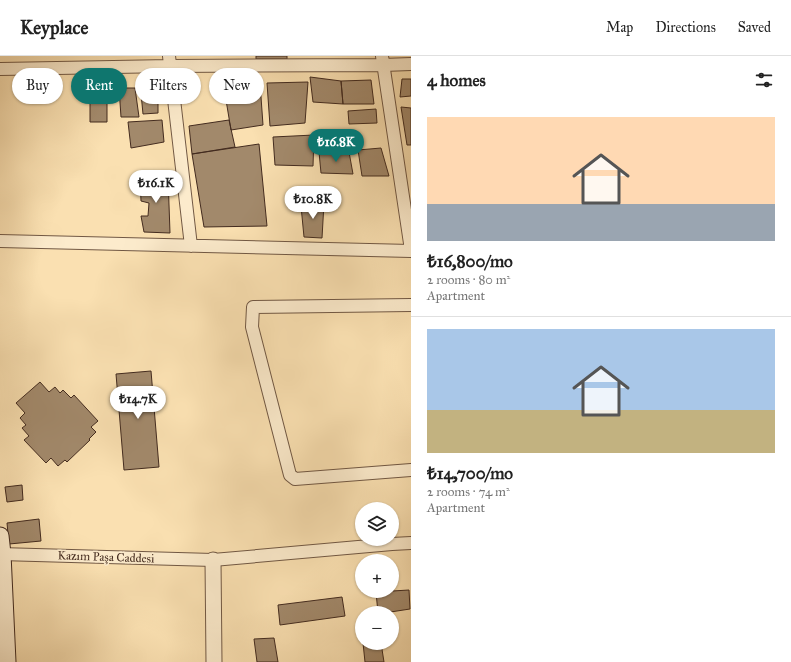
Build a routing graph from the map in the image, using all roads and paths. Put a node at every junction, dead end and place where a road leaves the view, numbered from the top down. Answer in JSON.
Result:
{"nodes":[{"id":1,"x":169,"y":61,"type":"edge"},
{"id":2,"x":383,"y":61,"type":"edge"},
{"id":3,"x":411,"y":64,"type":"edge"},
{"id":4,"x":0,"y":69,"type":"edge"},
{"id":5,"x":0,"y":241,"type":"edge"},
{"id":6,"x":191,"y":246,"type":"junction"},
{"id":7,"x":411,"y":251,"type":"edge"},
{"id":8,"x":411,"y":305,"type":"edge"},
{"id":9,"x":411,"y":470,"type":"edge"},
{"id":10,"x":0,"y":536,"type":"edge"},
{"id":11,"x":411,"y":543,"type":"edge"},
{"id":12,"x":1,"y":554,"type":"edge"},
{"id":13,"x":212,"y":560,"type":"junction"},
{"id":14,"x":7,"y":662,"type":"edge"},
{"id":15,"x":214,"y":662,"type":"edge"}],
"edges":[{"from":1,"to":2,"type":"street"},
{"from":1,"to":4,"type":"street"},
{"from":1,"to":6,"type":"street"},
{"from":2,"to":3,"type":"street"},
{"from":2,"to":7,"type":"street"},
{"from":5,"to":6,"type":"street"},
{"from":6,"to":7,"type":"street"},
{"from":8,"to":9,"type":"street"},
{"from":10,"to":12,"type":"main road"},
{"from":11,"to":13,"type":"street","name":"Kazım Paşa Caddesi"},
{"from":12,"to":13,"type":"street","name":"Kazım Paşa Caddesi"},
{"from":12,"to":14,"type":"main road"},
{"from":13,"to":15,"type":"street"}]}
